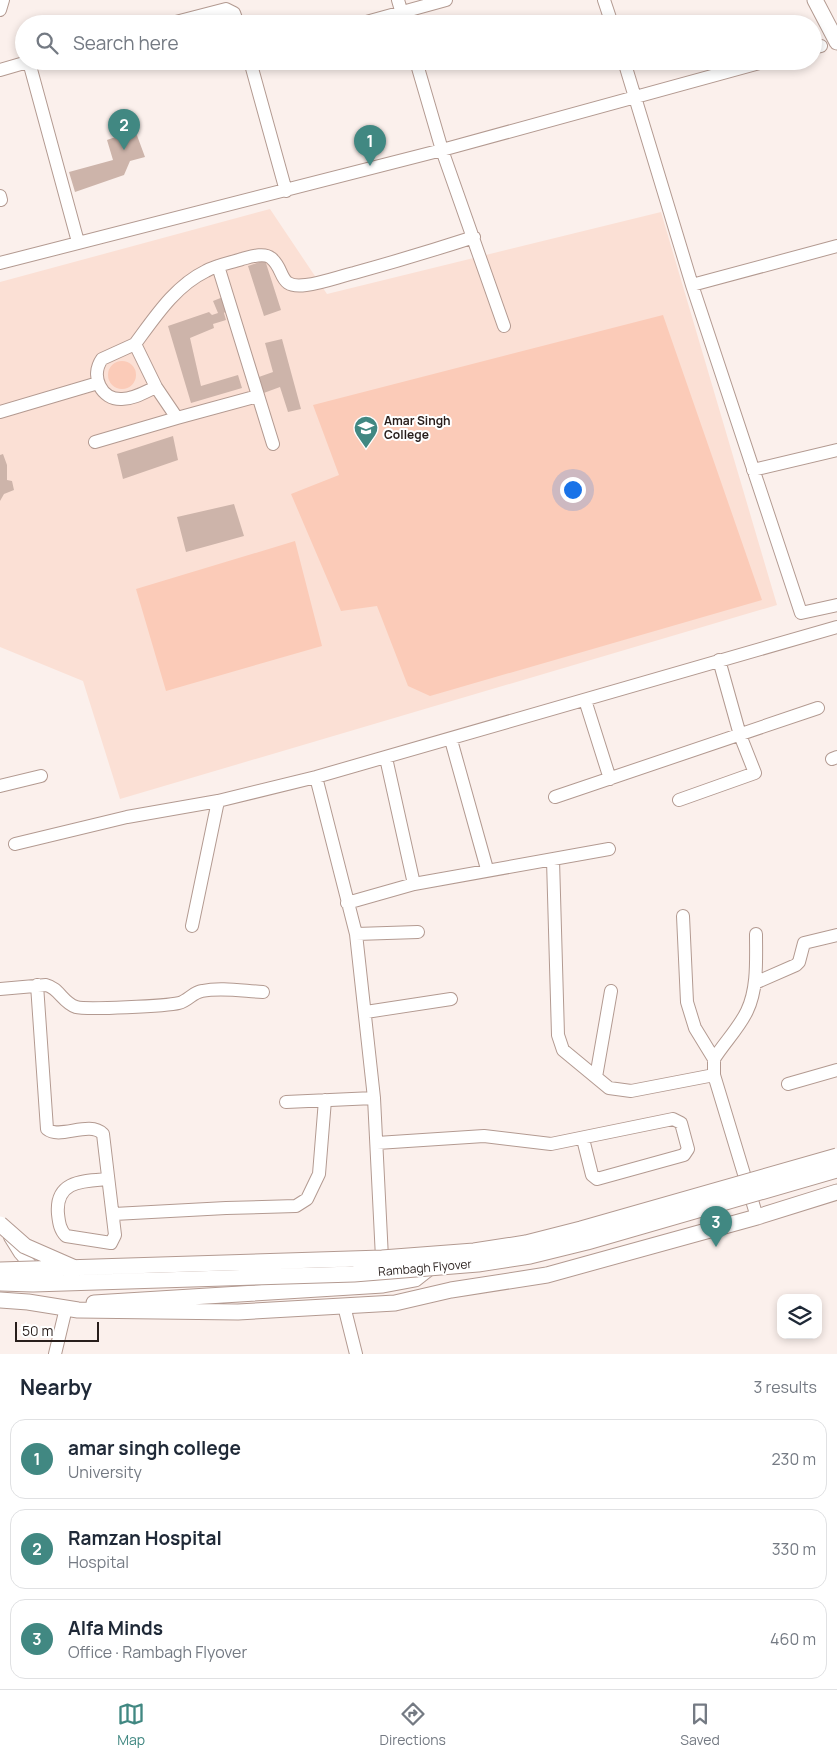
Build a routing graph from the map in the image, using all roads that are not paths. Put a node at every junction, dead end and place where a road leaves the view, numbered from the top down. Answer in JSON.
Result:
{"nodes":[{"id":1,"x":3,"y":0,"type":"edge"},
{"id":2,"x":446,"y":0,"type":"edge"},
{"id":3,"x":604,"y":0,"type":"edge"},
{"id":4,"x":815,"y":0,"type":"edge"},
{"id":5,"x":0,"y":10,"type":"edge"},
{"id":6,"x":401,"y":12,"type":"edge"},
{"id":7,"x":203,"y":15,"type":"edge"},
{"id":8,"x":235,"y":15,"type":"edge"},
{"id":9,"x":609,"y":15,"type":"edge"},
{"id":10,"x":837,"y":42,"type":"edge"},
{"id":11,"x":15,"y":66,"type":"edge"},
{"id":12,"x":0,"y":70,"type":"edge"},
{"id":13,"x":32,"y":70,"type":"edge"},
{"id":14,"x":252,"y":70,"type":"edge"},
{"id":15,"x":419,"y":70,"type":"edge"},
{"id":16,"x":627,"y":70,"type":"edge"},
{"id":17,"x":734,"y":70,"type":"edge"},
{"id":18,"x":635,"y":97,"type":"junction"},
{"id":19,"x":442,"y":150,"type":"junction"},
{"id":20,"x":286,"y":191,"type":"junction"},
{"id":21,"x":474,"y":237,"type":"junction"},
{"id":22,"x":78,"y":242,"type":"junction"},
{"id":23,"x":837,"y":246,"type":"edge"},
{"id":24,"x":0,"y":263,"type":"edge"},
{"id":25,"x":218,"y":266,"type":"junction"},
{"id":26,"x":692,"y":285,"type":"junction"},
{"id":27,"x":504,"y":326,"type":"dead end"},
{"id":28,"x":135,"y":344,"type":"junction"},
{"id":29,"x":98,"y":383,"type":"junction"},
{"id":30,"x":156,"y":387,"type":"junction"},
{"id":31,"x":258,"y":396,"type":"junction"},
{"id":32,"x":0,"y":412,"type":"edge"},
{"id":33,"x":177,"y":418,"type":"junction"},
{"id":34,"x":94,"y":442,"type":"dead end"},
{"id":35,"x":273,"y":444,"type":"dead end"},
{"id":36,"x":837,"y":450,"type":"edge"},
{"id":37,"x":753,"y":470,"type":"junction"},
{"id":38,"x":837,"y":605,"type":"edge"},
{"id":39,"x":837,"y":627,"type":"edge"},
{"id":40,"x":720,"y":660,"type":"junction"},
{"id":41,"x":585,"y":700,"type":"junction"},
{"id":42,"x":818,"y":708,"type":"dead end"},
{"id":43,"x":740,"y":735,"type":"junction"},
{"id":44,"x":451,"y":740,"type":"junction"},
{"id":45,"x":386,"y":758,"type":"junction"},
{"id":46,"x":41,"y":776,"type":"dead end"},
{"id":47,"x":316,"y":777,"type":"junction"},
{"id":48,"x":610,"y":779,"type":"junction"},
{"id":49,"x":0,"y":786,"type":"edge"},
{"id":50,"x":555,"y":796,"type":"dead end"},
{"id":51,"x":679,"y":800,"type":"dead end"},
{"id":52,"x":218,"y":802,"type":"junction"},
{"id":53,"x":15,"y":844,"type":"dead end"},
{"id":54,"x":609,"y":850,"type":"dead end"},
{"id":55,"x":553,"y":860,"type":"junction"},
{"id":56,"x":487,"y":869,"type":"junction"},
{"id":57,"x":414,"y":884,"type":"junction"},
{"id":58,"x":347,"y":903,"type":"junction"},
{"id":59,"x":683,"y":916,"type":"dead end"},
{"id":60,"x":192,"y":926,"type":"dead end"},
{"id":61,"x":418,"y":932,"type":"dead end"},
{"id":62,"x":356,"y":934,"type":"junction"},
{"id":63,"x":756,"y":934,"type":"dead end"},
{"id":64,"x":837,"y":935,"type":"edge"},
{"id":65,"x":755,"y":983,"type":"junction"},
{"id":66,"x":37,"y":985,"type":"junction"},
{"id":67,"x":0,"y":989,"type":"edge"},
{"id":68,"x":611,"y":991,"type":"dead end"},
{"id":69,"x":263,"y":992,"type":"dead end"},
{"id":70,"x":451,"y":999,"type":"dead end"},
{"id":71,"x":366,"y":1012,"type":"junction"},
{"id":72,"x":714,"y":1059,"type":"junction"},
{"id":73,"x":837,"y":1070,"type":"edge"},
{"id":74,"x":714,"y":1075,"type":"junction"},
{"id":75,"x":596,"y":1077,"type":"junction"},
{"id":76,"x":788,"y":1084,"type":"dead end"},
{"id":77,"x":374,"y":1098,"type":"junction"},
{"id":78,"x":325,"y":1100,"type":"junction"},
{"id":79,"x":286,"y":1102,"type":"dead end"},
{"id":80,"x":583,"y":1139,"type":"junction"},
{"id":81,"x":377,"y":1143,"type":"junction"},
{"id":82,"x":837,"y":1156,"type":"edge"},
{"id":83,"x":837,"y":1164,"type":"edge"},
{"id":84,"x":837,"y":1170,"type":"edge"},
{"id":85,"x":108,"y":1179,"type":"junction"},
{"id":86,"x":749,"y":1191,"type":"junction"},
{"id":87,"x":837,"y":1192,"type":"edge"},
{"id":88,"x":114,"y":1214,"type":"junction"},
{"id":89,"x":757,"y":1217,"type":"junction"},
{"id":90,"x":0,"y":1222,"type":"edge"},
{"id":91,"x":382,"y":1258,"type":"junction"},
{"id":92,"x":429,"y":1268,"type":"junction"},
{"id":93,"x":79,"y":1269,"type":"junction"},
{"id":94,"x":1,"y":1275,"type":"edge"},
{"id":95,"x":41,"y":1278,"type":"junction"},
{"id":96,"x":0,"y":1300,"type":"edge"},
{"id":97,"x":28,"y":1302,"type":"junction"},
{"id":98,"x":344,"y":1306,"type":"junction"},
{"id":99,"x":66,"y":1308,"type":"junction"},
{"id":100,"x":88,"y":1310,"type":"junction"},
{"id":101,"x":55,"y":1354,"type":"edge"},
{"id":102,"x":356,"y":1354,"type":"edge"}],
"edges":[{"from":1,"to":5,"type":"street"},
{"from":2,"to":6,"type":"street"},
{"from":3,"to":9,"type":"street"},
{"from":4,"to":10,"type":"main road"},
{"from":7,"to":8,"type":"street"},
{"from":11,"to":12,"type":"street"},
{"from":13,"to":22,"type":"street"},
{"from":14,"to":20,"type":"street"},
{"from":15,"to":19,"type":"street"},
{"from":16,"to":18,"type":"street"},
{"from":17,"to":18,"type":"street"},
{"from":18,"to":19,"type":"street"},
{"from":18,"to":26,"type":"street"},
{"from":19,"to":20,"type":"street"},
{"from":19,"to":21,"type":"street"},
{"from":20,"to":22,"type":"street"},
{"from":21,"to":25,"type":"street"},
{"from":21,"to":27,"type":"street"},
{"from":22,"to":24,"type":"street"},
{"from":23,"to":26,"type":"street"},
{"from":25,"to":28,"type":"street"},
{"from":25,"to":31,"type":"street"},
{"from":26,"to":37,"type":"street"},
{"from":28,"to":29,"type":"street"},
{"from":28,"to":30,"type":"street"},
{"from":29,"to":30,"type":"street"},
{"from":29,"to":32,"type":"street"},
{"from":30,"to":33,"type":"street"},
{"from":31,"to":33,"type":"street"},
{"from":31,"to":35,"type":"street"},
{"from":33,"to":34,"type":"street"},
{"from":36,"to":37,"type":"street"},
{"from":37,"to":38,"type":"street"},
{"from":39,"to":40,"type":"street"},
{"from":40,"to":41,"type":"street"},
{"from":40,"to":43,"type":"street"},
{"from":41,"to":44,"type":"street"},
{"from":41,"to":48,"type":"street"},
{"from":42,"to":43,"type":"street"},
{"from":43,"to":48,"type":"street"},
{"from":43,"to":51,"type":"street"},
{"from":44,"to":45,"type":"street"},
{"from":44,"to":56,"type":"street"},
{"from":45,"to":47,"type":"street"},
{"from":45,"to":57,"type":"street"},
{"from":46,"to":49,"type":"street"},
{"from":47,"to":52,"type":"street"},
{"from":47,"to":58,"type":"street"},
{"from":48,"to":50,"type":"street"},
{"from":52,"to":53,"type":"street"},
{"from":52,"to":60,"type":"street"},
{"from":54,"to":55,"type":"street"},
{"from":55,"to":56,"type":"street"},
{"from":55,"to":75,"type":"street"},
{"from":56,"to":57,"type":"street"},
{"from":57,"to":58,"type":"street"},
{"from":58,"to":62,"type":"street"},
{"from":59,"to":72,"type":"street"},
{"from":61,"to":62,"type":"street"},
{"from":62,"to":71,"type":"street"},
{"from":63,"to":65,"type":"street"},
{"from":64,"to":65,"type":"street"},
{"from":65,"to":72,"type":"street"},
{"from":66,"to":67,"type":"street"},
{"from":66,"to":69,"type":"street"},
{"from":66,"to":85,"type":"street"},
{"from":68,"to":75,"type":"street"},
{"from":70,"to":71,"type":"street"},
{"from":71,"to":77,"type":"street"},
{"from":72,"to":74,"type":"street"},
{"from":73,"to":76,"type":"street"},
{"from":74,"to":75,"type":"street"},
{"from":74,"to":86,"type":"street"},
{"from":77,"to":78,"type":"street"},
{"from":77,"to":81,"type":"street"},
{"from":78,"to":79,"type":"street"},
{"from":78,"to":88,"type":"street"},
{"from":80,"to":80,"type":"street"},
{"from":80,"to":81,"type":"street"},
{"from":81,"to":91,"type":"street"},
{"from":82,"to":91,"type":"main road","name":"Rambagh Flyover","bridge":true},
{"from":83,"to":86,"type":"main road"},
{"from":84,"to":92,"type":"main road","name":"Rambagh Flyover","bridge":true},
{"from":85,"to":88,"type":"street"},
{"from":85,"to":88,"type":"street"},
{"from":86,"to":89,"type":"street"},
{"from":86,"to":95,"type":"main road"},
{"from":87,"to":89,"type":"main road"},
{"from":89,"to":98,"type":"main road"},
{"from":90,"to":93,"type":"main road","bridge":true},
{"from":90,"to":95,"type":"street"},
{"from":91,"to":93,"type":"main road","name":"Rambagh Flyover","bridge":true},
{"from":92,"to":94,"type":"main road","name":"Rambagh Flyover","bridge":true},
{"from":92,"to":100,"type":"main road"},
{"from":93,"to":94,"type":"main road","name":"Rambagh Flyover","bridge":true},
{"from":94,"to":95,"type":"main road"},
{"from":94,"to":97,"type":"street"},
{"from":96,"to":97,"type":"main road"},
{"from":97,"to":99,"type":"main road"},
{"from":98,"to":100,"type":"main road"},
{"from":98,"to":102,"type":"street"},
{"from":99,"to":100,"type":"main road"},
{"from":99,"to":101,"type":"street"}]}
